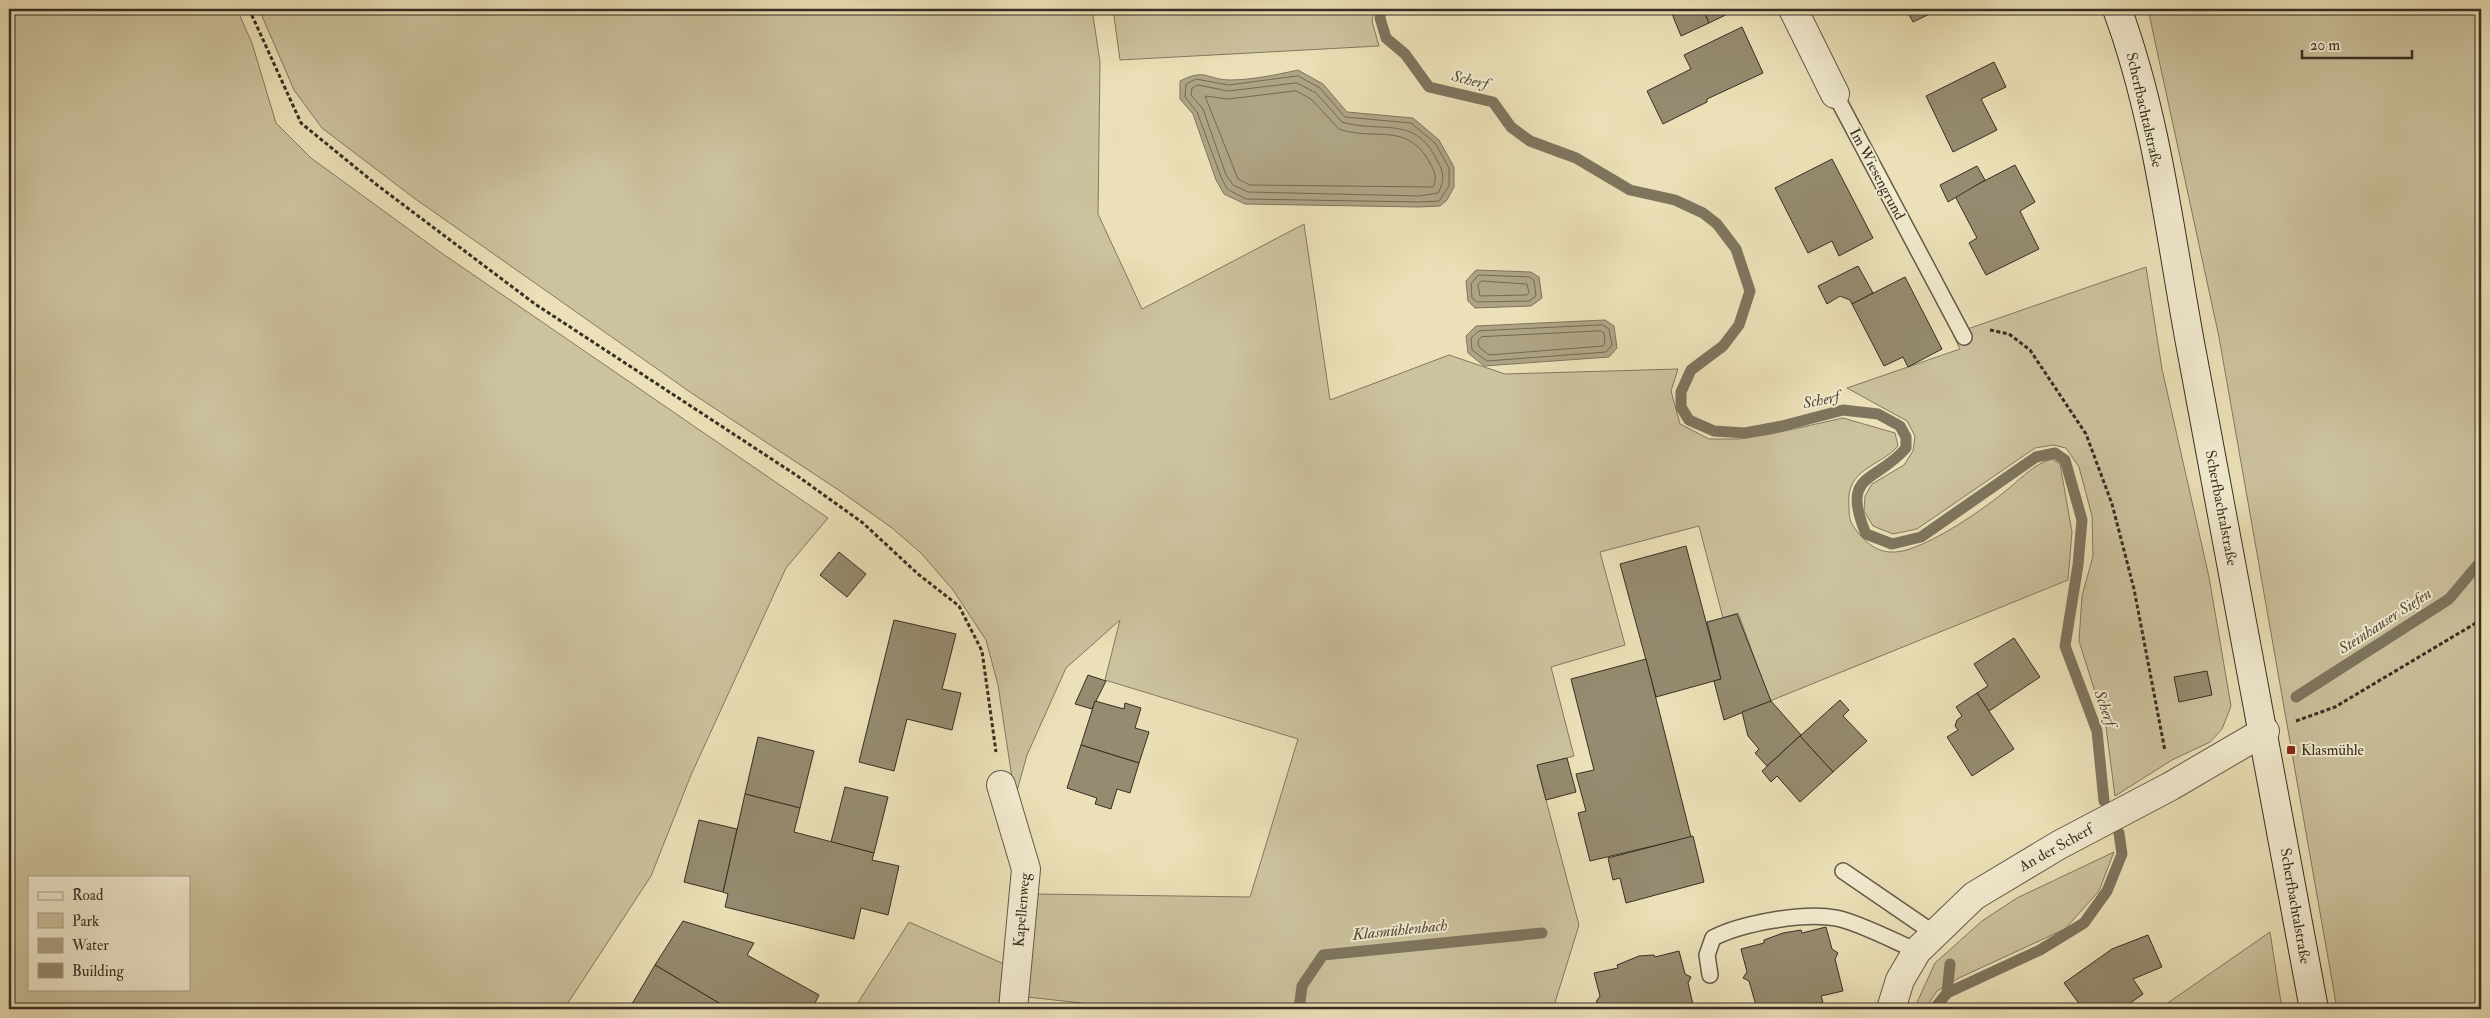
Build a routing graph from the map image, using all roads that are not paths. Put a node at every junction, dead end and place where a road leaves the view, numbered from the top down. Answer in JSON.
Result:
{"nodes":[{"id":1,"x":1793,"y":9,"type":"edge"},
{"id":2,"x":2117,"y":9,"type":"edge"},
{"id":3,"x":1835,"y":94,"type":"joint"},
{"id":4,"x":1964,"y":337,"type":"road end"},
{"id":5,"x":2265,"y":732,"type":"junction"},
{"id":6,"x":1001,"y":785,"type":"road end"},
{"id":7,"x":1844,"y":871,"type":"dead end"},
{"id":8,"x":1926,"y":943,"type":"junction"},
{"id":9,"x":1710,"y":975,"type":"dead end"},
{"id":10,"x":1013,"y":1009,"type":"edge"},
{"id":11,"x":1891,"y":1009,"type":"edge"},
{"id":12,"x":2314,"y":1009,"type":"edge"}],
"edges":[{"from":1,"to":3,"type":"main road","name":"Im Wiesengrund"},
{"from":2,"to":5,"type":"main road","name":"Scherfbachtalstraße"},
{"from":3,"to":4,"type":"lane","name":"Im Wiesengrund"},
{"from":5,"to":8,"type":"main road","name":"An der Scherf"},
{"from":5,"to":12,"type":"main road","name":"Scherfbachtalstraße"},
{"from":6,"to":10,"type":"main road","name":"Kapellenweg"},
{"from":7,"to":8,"type":"lane"},
{"from":8,"to":9,"type":"lane"},
{"from":8,"to":11,"type":"main road","name":"An der Scherf"}]}
